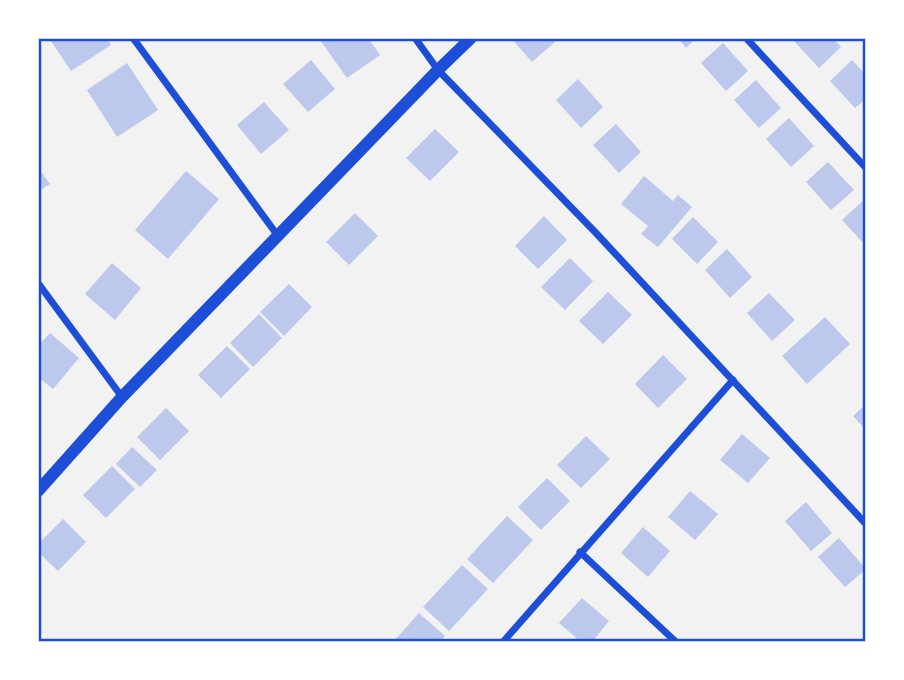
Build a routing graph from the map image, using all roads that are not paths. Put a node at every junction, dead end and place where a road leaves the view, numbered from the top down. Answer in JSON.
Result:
{"nodes":[{"id":1,"x":134,"y":38,"type":"edge"},
{"id":2,"x":415,"y":38,"type":"edge"},
{"id":3,"x":471,"y":38,"type":"edge"},
{"id":4,"x":746,"y":38,"type":"edge"},
{"id":5,"x":438,"y":70,"type":"junction"},
{"id":6,"x":866,"y":168,"type":"edge"},
{"id":7,"x":279,"y":236,"type":"junction"},
{"id":8,"x":38,"y":283,"type":"edge"},
{"id":9,"x":733,"y":380,"type":"junction"},
{"id":10,"x":122,"y":397,"type":"junction"},
{"id":11,"x":38,"y":491,"type":"edge"},
{"id":12,"x":866,"y":524,"type":"edge"},
{"id":13,"x":580,"y":552,"type":"junction"},
{"id":14,"x":503,"y":642,"type":"edge"},
{"id":15,"x":676,"y":642,"type":"edge"}],
"edges":[{"from":1,"to":7,"type":"street"},
{"from":2,"to":5,"type":"street"},
{"from":3,"to":5,"type":"street"},
{"from":4,"to":6,"type":"street"},
{"from":5,"to":7,"type":"street"},
{"from":5,"to":9,"type":"street"},
{"from":7,"to":10,"type":"street"},
{"from":8,"to":10,"type":"street"},
{"from":9,"to":12,"type":"street"},
{"from":9,"to":13,"type":"street"},
{"from":10,"to":11,"type":"street"},
{"from":13,"to":14,"type":"street"},
{"from":13,"to":15,"type":"street"}]}
